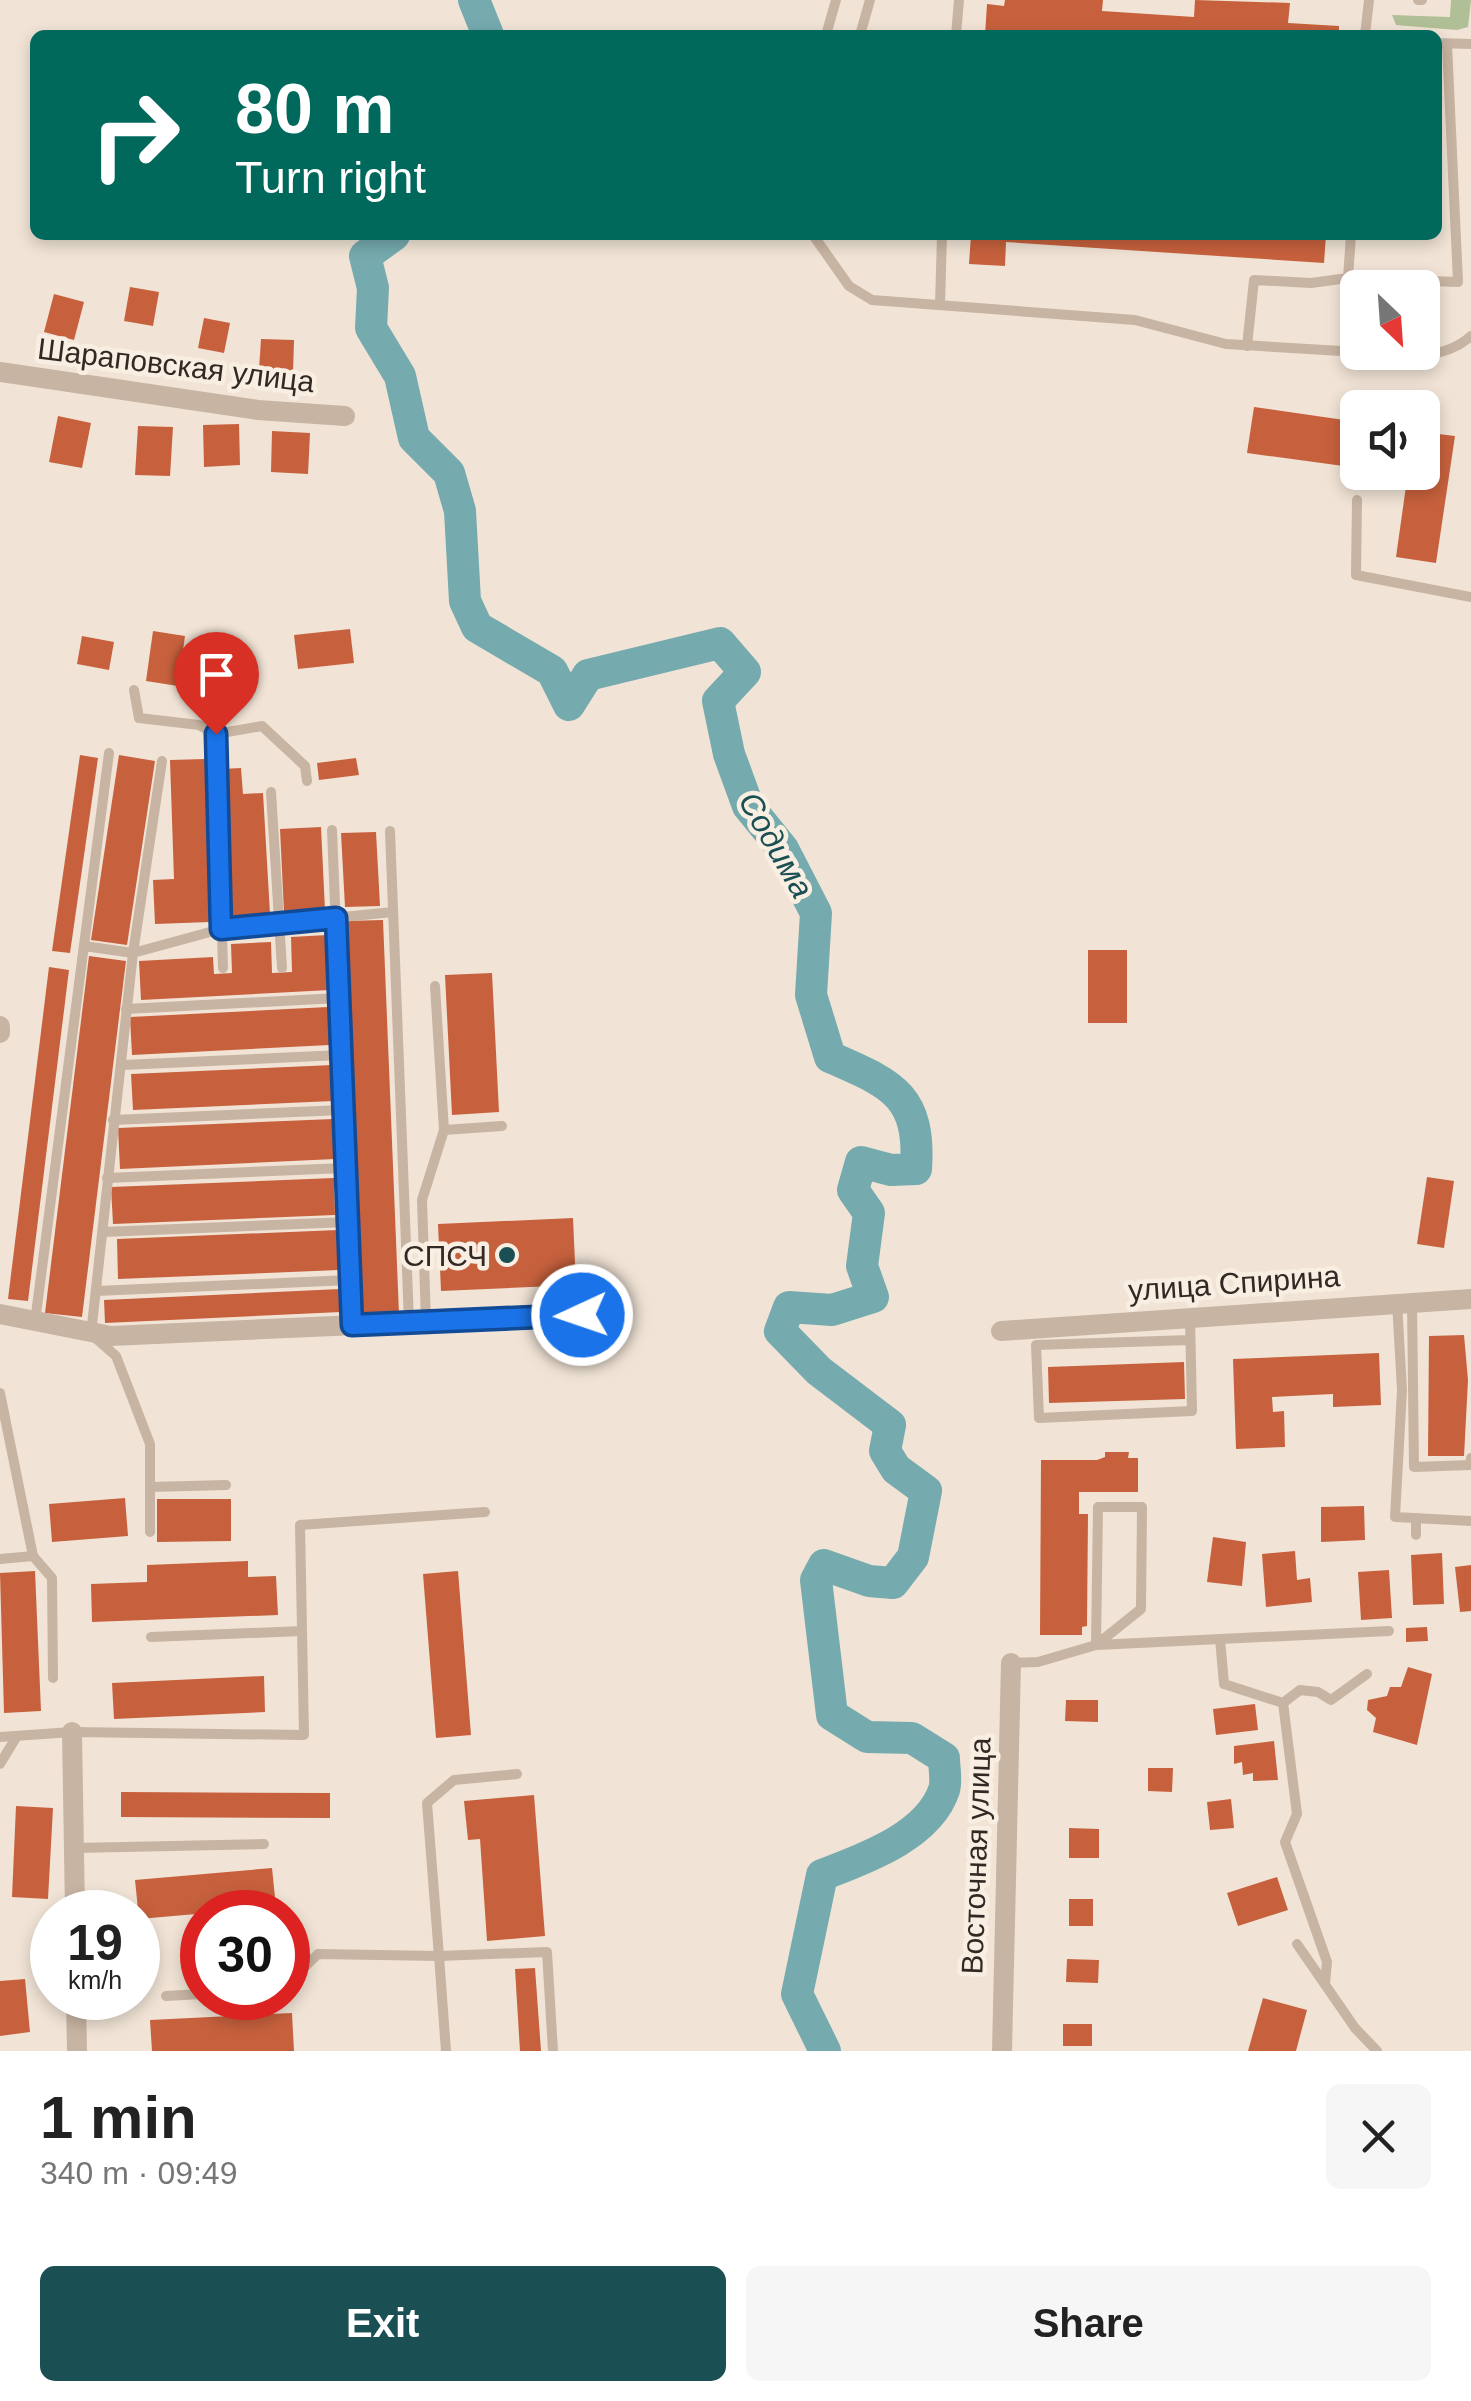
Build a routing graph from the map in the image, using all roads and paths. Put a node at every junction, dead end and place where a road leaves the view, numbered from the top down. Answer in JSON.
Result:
{"nodes":[{"id":1,"x":836,"y":0,"type":"edge"},
{"id":2,"x":870,"y":0,"type":"edge"},
{"id":3,"x":959,"y":0,"type":"edge"},
{"id":4,"x":1369,"y":0,"type":"edge"},
{"id":5,"x":827,"y":30,"type":"edge"},
{"id":6,"x":861,"y":30,"type":"edge"},
{"id":7,"x":956,"y":30,"type":"edge"},
{"id":8,"x":1366,"y":30,"type":"edge"},
{"id":9,"x":1442,"y":44,"type":"edge"},
{"id":10,"x":1471,"y":44,"type":"edge"},
{"id":11,"x":816,"y":240,"type":"edge"},
{"id":12,"x":942,"y":240,"type":"edge"},
{"id":13,"x":1351,"y":240,"type":"edge"},
{"id":14,"x":1349,"y":270,"type":"edge"},
{"id":15,"x":1340,"y":279,"type":"edge"},
{"id":16,"x":1440,"y":281,"type":"edge"},
{"id":17,"x":940,"y":305,"type":"junction"},
{"id":18,"x":1471,"y":336,"type":"edge"},
{"id":19,"x":1247,"y":346,"type":"junction"},
{"id":20,"x":1340,"y":351,"type":"edge"},
{"id":21,"x":1440,"y":353,"type":"edge"},
{"id":22,"x":0,"y":372,"type":"edge"},
{"id":23,"x":345,"y":416,"type":"dead end"},
{"id":24,"x":1357,"y":500,"type":"dead end"},
{"id":25,"x":1471,"y":596,"type":"edge"},
{"id":26,"x":134,"y":690,"type":"dead end"},
{"id":27,"x":216,"y":734,"type":"junction"},
{"id":28,"x":109,"y":753,"type":"dead end"},
{"id":29,"x":162,"y":761,"type":"dead end"},
{"id":30,"x":307,"y":781,"type":"dead end"},
{"id":31,"x":271,"y":792,"type":"dead end"},
{"id":32,"x":332,"y":830,"type":"dead end"},
{"id":33,"x":390,"y":831,"type":"dead end"},
{"id":34,"x":393,"y":912,"type":"junction"},
{"id":35,"x":336,"y":918,"type":"junction"},
{"id":36,"x":279,"y":925,"type":"junction"},
{"id":37,"x":221,"y":929,"type":"junction"},
{"id":38,"x":84,"y":946,"type":"junction"},
{"id":39,"x":132,"y":953,"type":"junction"},
{"id":40,"x":222,"y":968,"type":"dead end"},
{"id":41,"x":282,"y":968,"type":"dead end"},
{"id":42,"x":435,"y":986,"type":"dead end"},
{"id":43,"x":338,"y":998,"type":"junction"},
{"id":44,"x":126,"y":1009,"type":"junction"},
{"id":45,"x":341,"y":1055,"type":"junction"},
{"id":46,"x":122,"y":1065,"type":"junction"},
{"id":47,"x":343,"y":1110,"type":"junction"},
{"id":48,"x":113,"y":1120,"type":"junction"},
{"id":49,"x":502,"y":1126,"type":"dead end"},
{"id":50,"x":444,"y":1130,"type":"junction"},
{"id":51,"x":346,"y":1168,"type":"junction"},
{"id":52,"x":107,"y":1178,"type":"junction"},
{"id":53,"x":348,"y":1222,"type":"junction"},
{"id":54,"x":102,"y":1232,"type":"junction"},
{"id":55,"x":350,"y":1280,"type":"junction"},
{"id":56,"x":96,"y":1290,"type":"junction"},
{"id":57,"x":1471,"y":1300,"type":"edge"},
{"id":58,"x":1405,"y":1301,"type":"junction"},
{"id":59,"x":0,"y":1314,"type":"edge"},
{"id":60,"x":582,"y":1315,"type":"dead end"},
{"id":61,"x":1190,"y":1316,"type":"junction"},
{"id":62,"x":418,"y":1322,"type":"junction"},
{"id":63,"x":34,"y":1323,"type":"junction"},
{"id":64,"x":352,"y":1325,"type":"junction"},
{"id":65,"x":1001,"y":1331,"type":"dead end"},
{"id":66,"x":91,"y":1334,"type":"junction"},
{"id":67,"x":1035,"y":1338,"type":"junction"},
{"id":68,"x":1190,"y":1340,"type":"junction"},
{"id":69,"x":0,"y":1393,"type":"edge"},
{"id":70,"x":1,"y":1413,"type":"edge"},
{"id":71,"x":1471,"y":1458,"type":"edge"},
{"id":72,"x":226,"y":1485,"type":"dead end"},
{"id":73,"x":150,"y":1488,"type":"junction"},
{"id":74,"x":485,"y":1512,"type":"dead end"},
{"id":75,"x":1416,"y":1518,"type":"junction"},
{"id":76,"x":1471,"y":1521,"type":"edge"},
{"id":77,"x":150,"y":1532,"type":"dead end"},
{"id":78,"x":1416,"y":1534,"type":"dead end"},
{"id":79,"x":33,"y":1556,"type":"junction"},
{"id":80,"x":0,"y":1558,"type":"edge"},
{"id":81,"x":302,"y":1631,"type":"junction"},
{"id":82,"x":1389,"y":1631,"type":"dead end"},
{"id":83,"x":150,"y":1637,"type":"dead end"},
{"id":84,"x":1220,"y":1639,"type":"junction"},
{"id":85,"x":1096,"y":1645,"type":"junction"},
{"id":86,"x":1010,"y":1663,"type":"joint"},
{"id":87,"x":1367,"y":1674,"type":"dead end"},
{"id":88,"x":53,"y":1678,"type":"dead end"},
{"id":89,"x":1283,"y":1703,"type":"junction"},
{"id":90,"x":72,"y":1732,"type":"junction"},
{"id":91,"x":17,"y":1736,"type":"junction"},
{"id":92,"x":0,"y":1737,"type":"edge"},
{"id":93,"x":0,"y":1764,"type":"edge"},
{"id":94,"x":518,"y":1774,"type":"dead end"},
{"id":95,"x":264,"y":1844,"type":"dead end"},
{"id":96,"x":74,"y":1848,"type":"junction"},
{"id":97,"x":75,"y":1890,"type":"edge"},
{"id":98,"x":1297,"y":1944,"type":"dead end"},
{"id":99,"x":439,"y":1956,"type":"junction"},
{"id":100,"x":310,"y":1962,"type":"edge"},
{"id":101,"x":1325,"y":1984,"type":"junction"},
{"id":102,"x":180,"y":1995,"type":"edge"},
{"id":103,"x":166,"y":1996,"type":"dead end"},
{"id":104,"x":76,"y":2020,"type":"edge"},
{"id":105,"x":77,"y":2051,"type":"edge"},
{"id":106,"x":446,"y":2051,"type":"edge"},
{"id":107,"x":553,"y":2051,"type":"edge"},
{"id":108,"x":1002,"y":2051,"type":"edge"},
{"id":109,"x":1377,"y":2051,"type":"edge"}],
"edges":[{"from":1,"to":5,"type":"lane"},
{"from":2,"to":6,"type":"lane"},
{"from":3,"to":7,"type":"lane"},
{"from":4,"to":8,"type":"lane"},
{"from":9,"to":10,"type":"lane"},
{"from":9,"to":16,"type":"lane"},
{"from":11,"to":17,"type":"lane"},
{"from":12,"to":17,"type":"lane"},
{"from":13,"to":14,"type":"lane"},
{"from":15,"to":19,"type":"lane"},
{"from":17,"to":19,"type":"lane"},
{"from":18,"to":21,"type":"lane"},
{"from":19,"to":20,"type":"lane"},
{"from":22,"to":23,"type":"street","name":"Шараповская улица"},
{"from":24,"to":25,"type":"lane"},
{"from":26,"to":27,"type":"lane"},
{"from":27,"to":30,"type":"lane"},
{"from":27,"to":37,"type":"lane"},
{"from":28,"to":38,"type":"lane"},
{"from":29,"to":39,"type":"lane"},
{"from":31,"to":36,"type":"lane"},
{"from":32,"to":35,"type":"lane"},
{"from":33,"to":34,"type":"lane"},
{"from":34,"to":35,"type":"lane"},
{"from":34,"to":62,"type":"lane"},
{"from":35,"to":36,"type":"lane"},
{"from":35,"to":43,"type":"lane"},
{"from":36,"to":37,"type":"lane"},
{"from":36,"to":41,"type":"lane"},
{"from":37,"to":39,"type":"lane"},
{"from":37,"to":40,"type":"lane"},
{"from":38,"to":39,"type":"lane"},
{"from":38,"to":63,"type":"lane"},
{"from":39,"to":44,"type":"lane"},
{"from":42,"to":50,"type":"lane"},
{"from":43,"to":44,"type":"lane"},
{"from":43,"to":45,"type":"lane"},
{"from":44,"to":46,"type":"lane"},
{"from":45,"to":46,"type":"lane"},
{"from":45,"to":47,"type":"lane"},
{"from":46,"to":48,"type":"lane"},
{"from":47,"to":48,"type":"lane"},
{"from":47,"to":51,"type":"lane"},
{"from":48,"to":52,"type":"lane"},
{"from":49,"to":50,"type":"lane"},
{"from":50,"to":62,"type":"lane"},
{"from":51,"to":52,"type":"lane"},
{"from":51,"to":53,"type":"lane"},
{"from":52,"to":54,"type":"lane"},
{"from":53,"to":54,"type":"lane"},
{"from":53,"to":55,"type":"lane"},
{"from":54,"to":56,"type":"lane"},
{"from":55,"to":56,"type":"lane"},
{"from":55,"to":64,"type":"lane"},
{"from":56,"to":66,"type":"lane"},
{"from":57,"to":58,"type":"street","name":"улица Спирина"},
{"from":58,"to":61,"type":"street","name":"улица Спирина"},
{"from":58,"to":71,"type":"lane"},
{"from":58,"to":75,"type":"lane"},
{"from":59,"to":63,"type":"street"},
{"from":60,"to":62,"type":"street"},
{"from":61,"to":67,"type":"street","name":"улица Спирина"},
{"from":61,"to":68,"type":"lane"},
{"from":62,"to":64,"type":"street"},
{"from":63,"to":66,"type":"street"},
{"from":64,"to":66,"type":"street"},
{"from":65,"to":67,"type":"street","name":"улица Спирина"},
{"from":66,"to":73,"type":"lane"},
{"from":67,"to":68,"type":"lane"},
{"from":67,"to":68,"type":"lane"},
{"from":69,"to":70,"type":"lane"},
{"from":70,"to":79,"type":"lane"},
{"from":72,"to":73,"type":"lane"},
{"from":73,"to":77,"type":"lane"},
{"from":74,"to":81,"type":"lane"},
{"from":75,"to":76,"type":"lane"},
{"from":75,"to":78,"type":"lane"},
{"from":79,"to":80,"type":"lane"},
{"from":79,"to":88,"type":"lane"},
{"from":81,"to":83,"type":"lane"},
{"from":81,"to":90,"type":"lane"},
{"from":82,"to":84,"type":"lane"},
{"from":84,"to":85,"type":"lane"},
{"from":84,"to":89,"type":"lane"},
{"from":85,"to":85,"type":"lane"},
{"from":85,"to":86,"type":"lane"},
{"from":86,"to":108,"type":"street","name":"Восточная улица"},
{"from":87,"to":89,"type":"lane"},
{"from":89,"to":101,"type":"lane"},
{"from":90,"to":91,"type":"lane"},
{"from":90,"to":96,"type":"street"},
{"from":91,"to":92,"type":"lane"},
{"from":91,"to":93,"type":"lane"},
{"from":94,"to":99,"type":"lane"},
{"from":95,"to":96,"type":"lane"},
{"from":96,"to":97,"type":"street"},
{"from":98,"to":101,"type":"lane"},
{"from":99,"to":100,"type":"lane"},
{"from":99,"to":106,"type":"lane"},
{"from":99,"to":107,"type":"lane"},
{"from":101,"to":109,"type":"lane"},
{"from":102,"to":103,"type":"lane"},
{"from":104,"to":105,"type":"street"}]}
